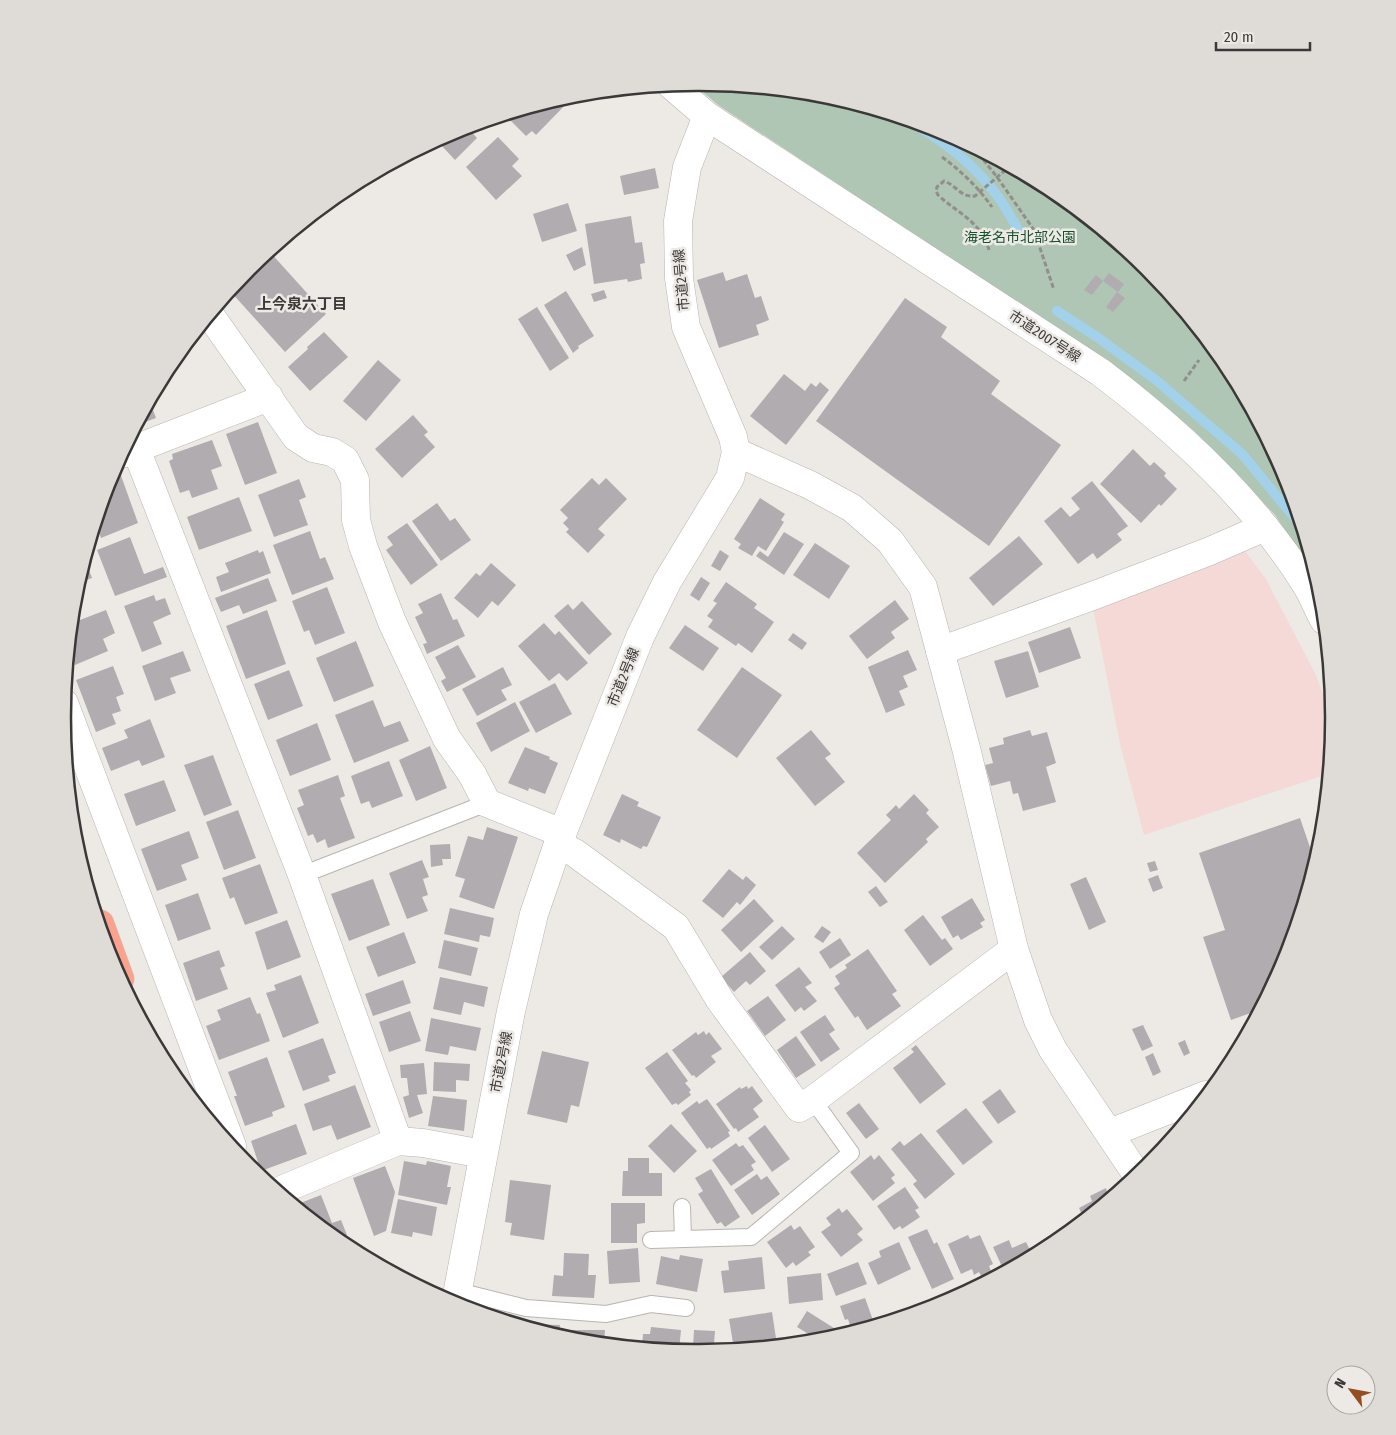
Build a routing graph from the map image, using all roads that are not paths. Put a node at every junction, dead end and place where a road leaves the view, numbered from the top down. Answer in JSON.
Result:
{"nodes":[{"id":1,"x":678,"y":91,"type":"edge"},
{"id":2,"x":707,"y":116,"type":"junction"},
{"id":3,"x":214,"y":320,"type":"edge"},
{"id":4,"x":269,"y":397,"type":"junction"},
{"id":5,"x":131,"y":451,"type":"edge"},
{"id":6,"x":736,"y":452,"type":"junction"},
{"id":7,"x":130,"y":454,"type":"edge"},
{"id":8,"x":1265,"y":527,"type":"junction"},
{"id":9,"x":1314,"y":600,"type":"edge"},
{"id":10,"x":940,"y":651,"type":"junction"},
{"id":11,"x":71,"y":722,"type":"edge"},
{"id":12,"x":487,"y":803,"type":"junction"},
{"id":13,"x":560,"y":839,"type":"junction"},
{"id":14,"x":302,"y":875,"type":"junction"},
{"id":15,"x":1014,"y":949,"type":"junction"},
{"id":16,"x":813,"y":1100,"type":"junction"},
{"id":17,"x":1195,"y":1100,"type":"edge"},
{"id":18,"x":226,"y":1129,"type":"edge"},
{"id":19,"x":1110,"y":1133,"type":"junction"},
{"id":20,"x":398,"y":1141,"type":"junction"},
{"id":21,"x":483,"y":1154,"type":"junction"},
{"id":22,"x":1133,"y":1169,"type":"edge"},
{"id":23,"x":285,"y":1189,"type":"edge"},
{"id":24,"x":682,"y":1208,"type":"dead end"},
{"id":25,"x":683,"y":1239,"type":"junction"},
{"id":26,"x":651,"y":1240,"type":"dead end"},
{"id":27,"x":456,"y":1296,"type":"edge"},
{"id":28,"x":464,"y":1299,"type":"edge"},
{"id":29,"x":686,"y":1308,"type":"dead end"}],
"edges":[{"from":1,"to":2,"type":"street"},
{"from":2,"to":6,"type":"street","name":"市道2号線"},
{"from":2,"to":8,"type":"street","name":"市道2007号線"},
{"from":3,"to":4,"type":"street"},
{"from":4,"to":5,"type":"street"},
{"from":4,"to":12,"type":"street"},
{"from":6,"to":10,"type":"street"},
{"from":6,"to":13,"type":"street","name":"市道2号線"},
{"from":7,"to":14,"type":"street"},
{"from":8,"to":9,"type":"street","name":"市道2007号線"},
{"from":8,"to":10,"type":"street"},
{"from":10,"to":15,"type":"street"},
{"from":11,"to":18,"type":"street"},
{"from":12,"to":13,"type":"street"},
{"from":12,"to":14,"type":"lane"},
{"from":13,"to":16,"type":"street"},
{"from":13,"to":21,"type":"street","name":"市道2号線"},
{"from":14,"to":20,"type":"street"},
{"from":15,"to":16,"type":"street"},
{"from":15,"to":19,"type":"street"},
{"from":16,"to":25,"type":"lane"},
{"from":17,"to":19,"type":"street"},
{"from":19,"to":22,"type":"street"},
{"from":20,"to":21,"type":"street"},
{"from":20,"to":23,"type":"street"},
{"from":21,"to":27,"type":"street","name":"市道2号線"},
{"from":24,"to":25,"type":"lane"},
{"from":25,"to":26,"type":"lane"},
{"from":28,"to":29,"type":"lane"}]}
